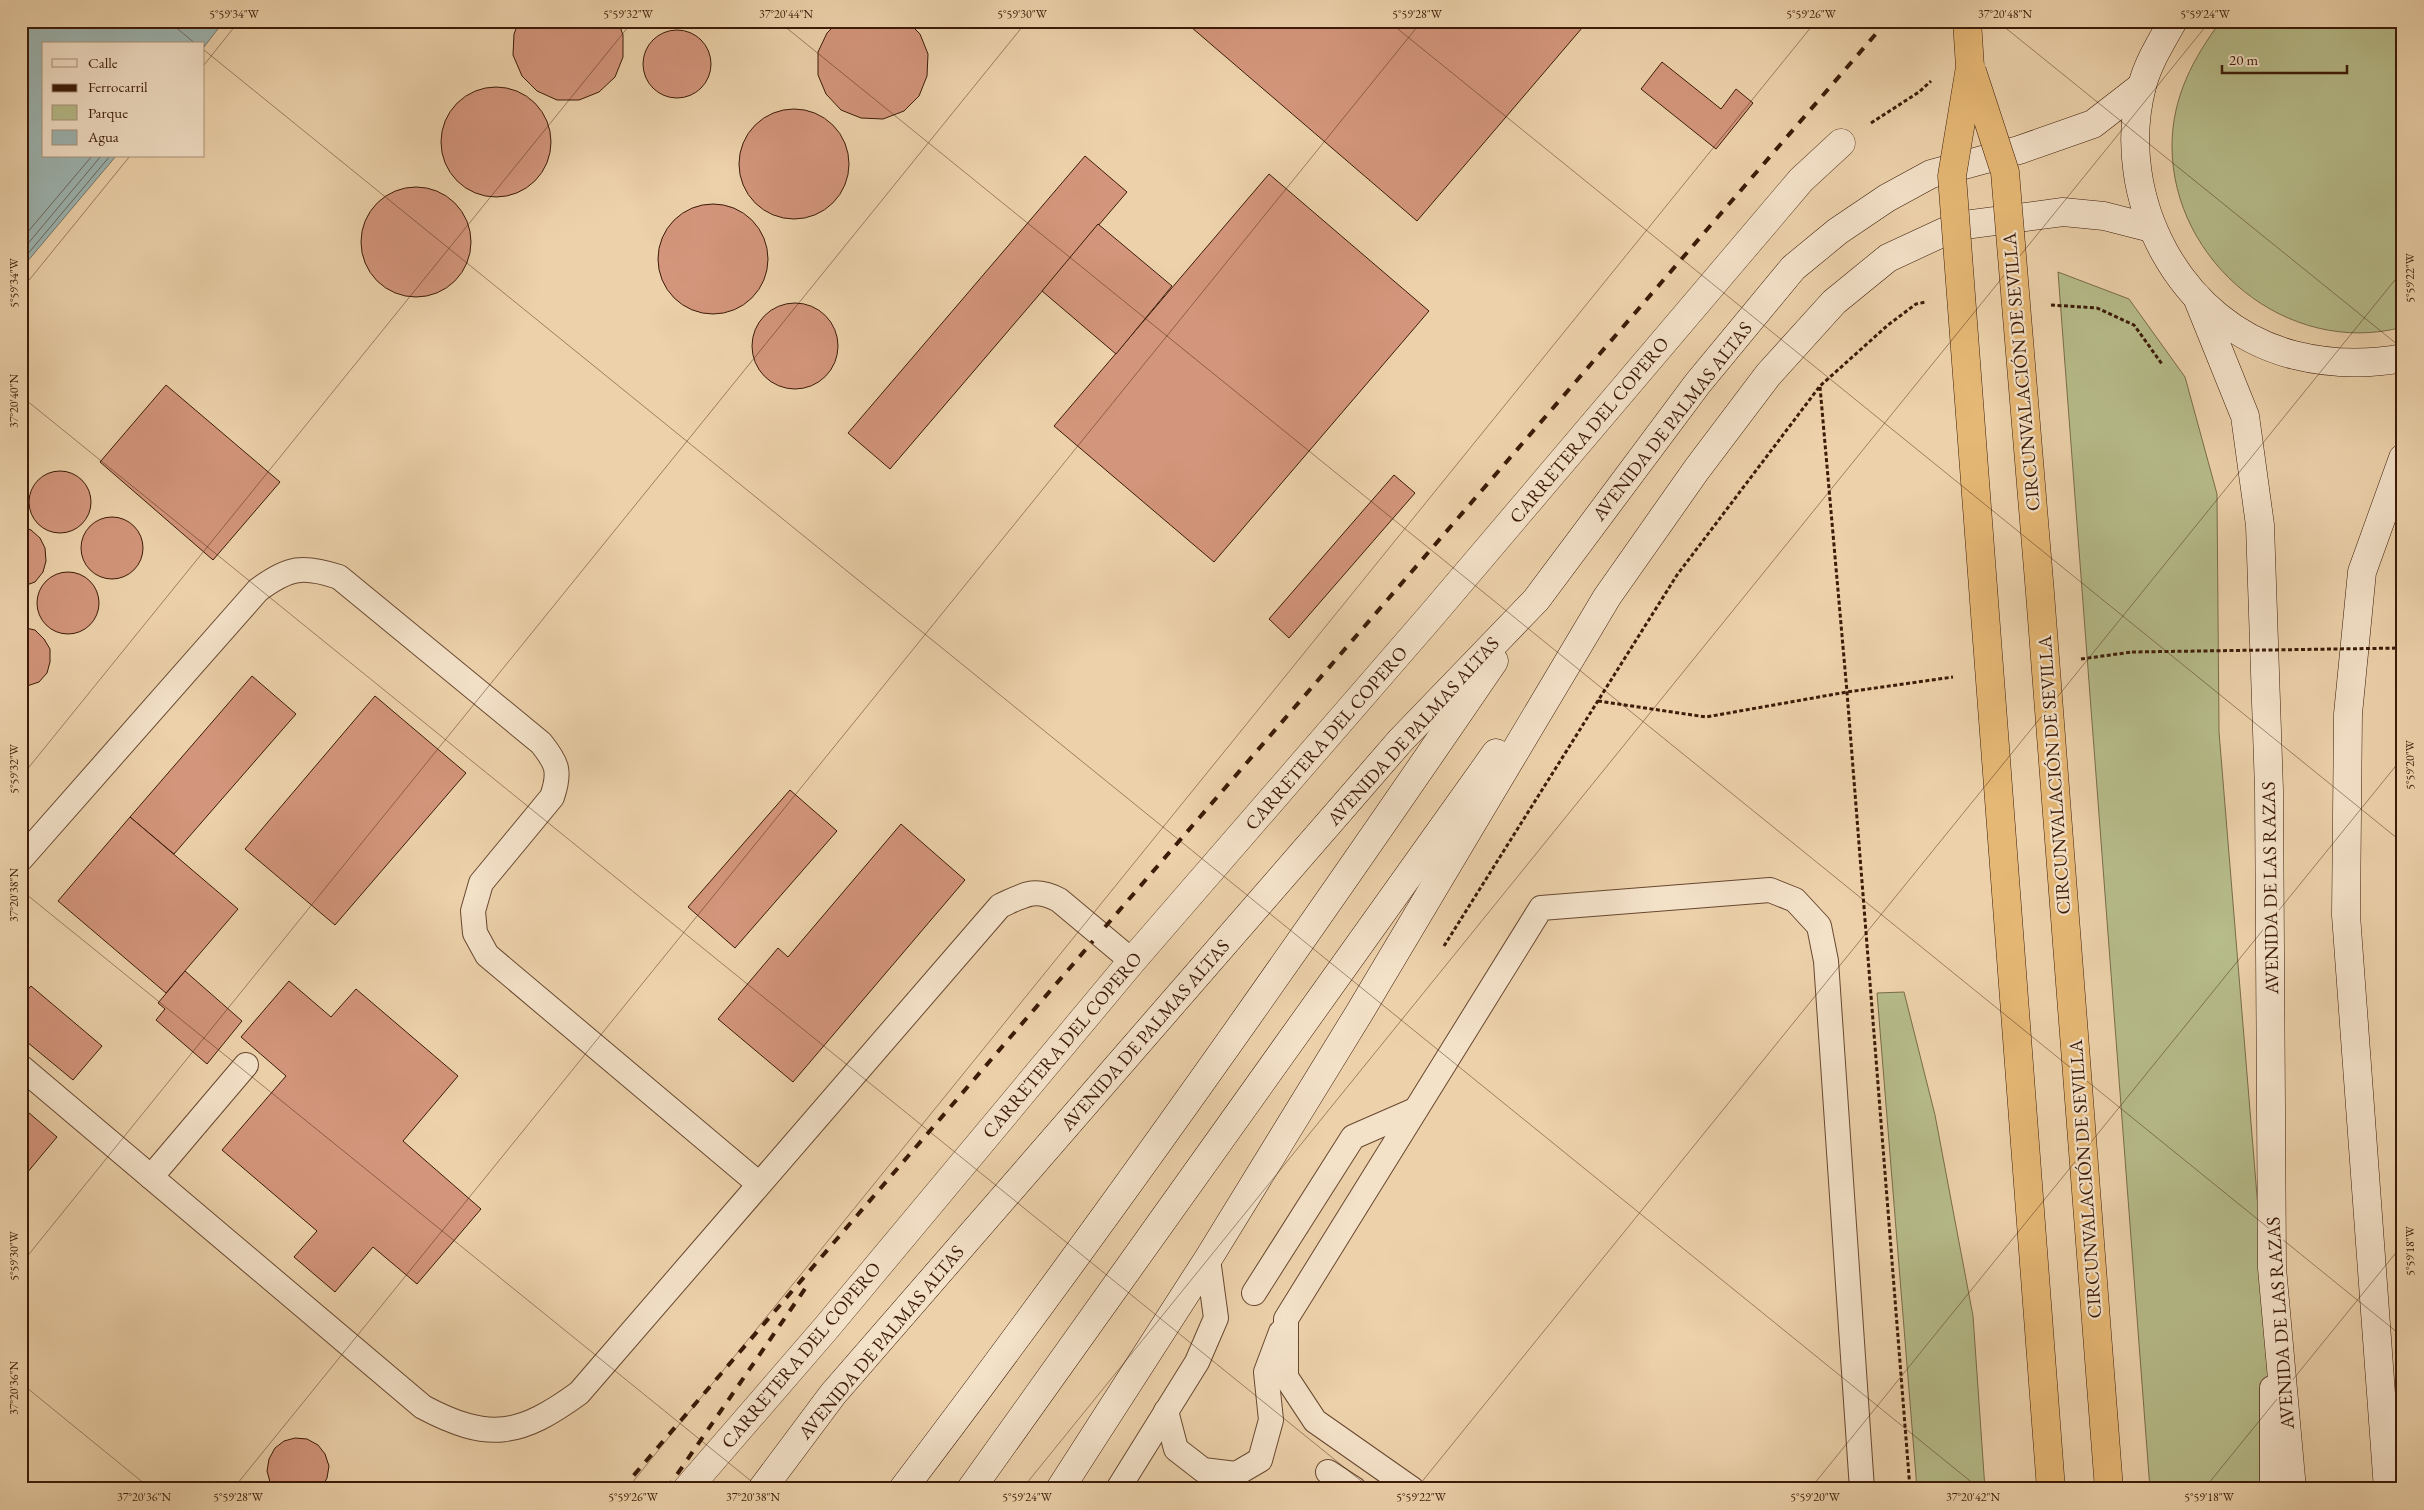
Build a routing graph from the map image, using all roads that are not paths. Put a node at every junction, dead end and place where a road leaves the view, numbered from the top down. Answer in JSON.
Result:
{"nodes":[{"id":1,"x":1967,"y":21,"type":"edge"},
{"id":2,"x":2173,"y":21,"type":"edge"},
{"id":3,"x":1970,"y":68,"type":"junction"},
{"id":4,"x":2142,"y":86,"type":"junction"},
{"id":5,"x":1841,"y":143,"type":"road end"},
{"id":6,"x":2151,"y":228,"type":"junction"},
{"id":7,"x":2197,"y":297,"type":"junction"},
{"id":8,"x":2403,"y":358,"type":"edge"},
{"id":9,"x":2403,"y":458,"type":"edge"},
{"id":10,"x":1607,"y":597,"type":"junction"},
{"id":11,"x":1536,"y":600,"type":"junction"},
{"id":12,"x":21,"y":860,"type":"edge"},
{"id":13,"x":1132,"y":961,"type":"junction"},
{"id":14,"x":246,"y":1065,"type":"dead end"},
{"id":15,"x":21,"y":1067,"type":"edge"},
{"id":16,"x":1415,"y":1110,"type":"junction"},
{"id":17,"x":151,"y":1176,"type":"junction"},
{"id":18,"x":760,"y":1184,"type":"junction"},
{"id":19,"x":1208,"y":1259,"type":"junction"},
{"id":20,"x":2272,"y":1268,"type":"junction"},
{"id":21,"x":1254,"y":1293,"type":"dead end"},
{"id":22,"x":1286,"y":1319,"type":"junction"},
{"id":23,"x":1166,"y":1411,"type":"junction"},
{"id":24,"x":1328,"y":1472,"type":"dead end"},
{"id":25,"x":687,"y":1489,"type":"edge"},
{"id":26,"x":762,"y":1489,"type":"edge"},
{"id":27,"x":904,"y":1489,"type":"edge"},
{"id":28,"x":971,"y":1489,"type":"edge"},
{"id":29,"x":1060,"y":1489,"type":"edge"},
{"id":30,"x":1118,"y":1489,"type":"edge"},
{"id":31,"x":1354,"y":1489,"type":"edge"},
{"id":32,"x":1412,"y":1489,"type":"edge"},
{"id":33,"x":1862,"y":1489,"type":"edge"},
{"id":34,"x":2051,"y":1489,"type":"edge"},
{"id":35,"x":2109,"y":1489,"type":"edge"},
{"id":36,"x":2272,"y":1489,"type":"edge"},
{"id":37,"x":2292,"y":1489,"type":"edge"},
{"id":38,"x":2388,"y":1489,"type":"edge"}],
"edges":[{"from":1,"to":3,"type":"highway","name":"CIRCUNVALACIÓN DE SEVILLA","bridge":true},
{"from":2,"to":4,"type":"main road"},
{"from":3,"to":34,"type":"highway","name":"CIRCUNVALACIÓN DE SEVILLA","bridge":true},
{"from":3,"to":35,"type":"highway","name":"CIRCUNVALACIÓN DE SEVILLA","bridge":true},
{"from":4,"to":6,"type":"main road"},
{"from":4,"to":11,"type":"main road","name":"AVENIDA DE PALMAS ALTAS"},
{"from":5,"to":13,"type":"main road","name":"CARRETERA DEL COPERO"},
{"from":6,"to":7,"type":"main road"},
{"from":6,"to":10,"type":"main road"},
{"from":7,"to":8,"type":"main road"},
{"from":7,"to":20,"type":"main road","name":"AVENIDA DE LAS RAZAS"},
{"from":9,"to":38,"type":"main road"},
{"from":10,"to":19,"type":"main road"},
{"from":10,"to":28,"type":"main road"},
{"from":11,"to":26,"type":"main road","name":"AVENIDA DE PALMAS ALTAS"},
{"from":11,"to":27,"type":"main road"},
{"from":12,"to":18,"type":"lane"},
{"from":13,"to":18,"type":"lane"},
{"from":13,"to":25,"type":"main road","name":"CARRETERA DEL COPERO"},
{"from":14,"to":17,"type":"lane"},
{"from":15,"to":17,"type":"lane"},
{"from":16,"to":21,"type":"lane"},
{"from":16,"to":22,"type":"lane"},
{"from":16,"to":33,"type":"lane"},
{"from":17,"to":18,"type":"lane"},
{"from":19,"to":23,"type":"lane"},
{"from":19,"to":29,"type":"main road"},
{"from":20,"to":36,"type":"lane"},
{"from":20,"to":37,"type":"main road","name":"AVENIDA DE LAS RAZAS"},
{"from":22,"to":23,"type":"lane"},
{"from":22,"to":32,"type":"lane"},
{"from":23,"to":30,"type":"lane"},
{"from":24,"to":31,"type":"lane"}]}
